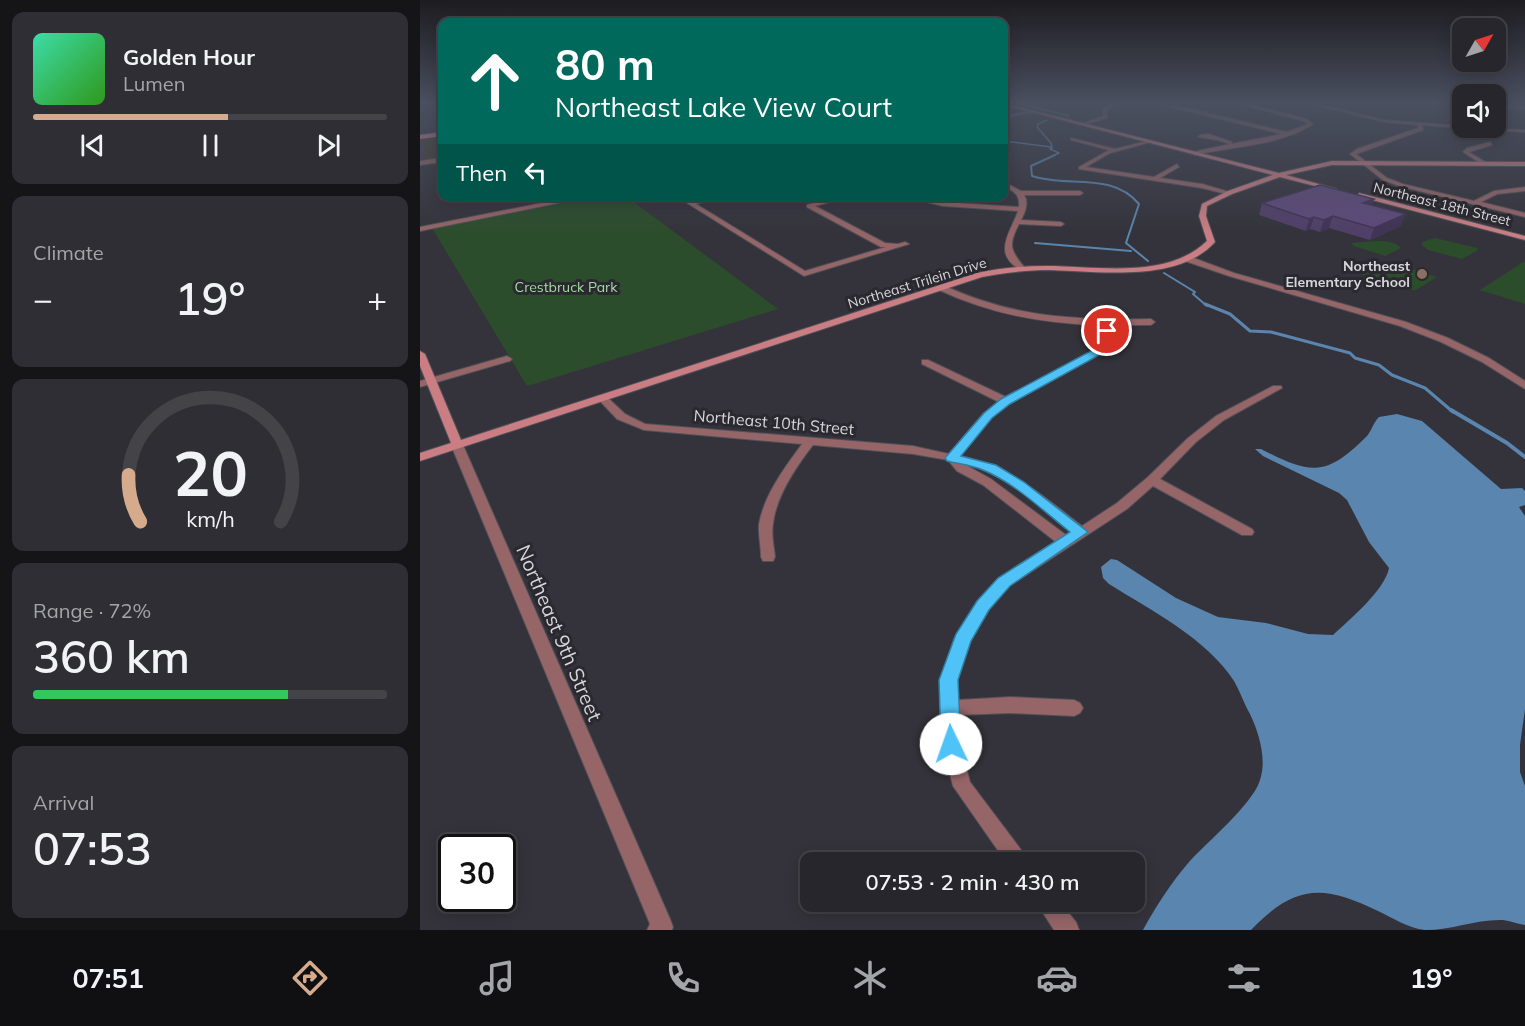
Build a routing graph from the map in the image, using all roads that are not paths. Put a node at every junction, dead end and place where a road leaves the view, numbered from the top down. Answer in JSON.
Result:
{"nodes":[{"id":1,"x":1101,"y":146,"type":"edge"},
{"id":2,"x":1128,"y":146,"type":"edge"},
{"id":3,"x":1169,"y":146,"type":"edge"},
{"id":4,"x":1225,"y":146,"type":"edge"},
{"id":5,"x":1371,"y":146,"type":"edge"},
{"id":6,"x":1480,"y":146,"type":"edge"},
{"id":7,"x":1114,"y":150,"type":"junction"},
{"id":8,"x":1198,"y":154,"type":"junction"},
{"id":9,"x":438,"y":161,"type":"edge"},
{"id":10,"x":420,"y":163,"type":"edge"},
{"id":11,"x":1363,"y":164,"type":"junction"},
{"id":12,"x":1485,"y":164,"type":"junction"},
{"id":13,"x":1525,"y":164,"type":"edge"},
{"id":14,"x":1177,"y":166,"type":"dead end"},
{"id":15,"x":1282,"y":176,"type":"junction"},
{"id":16,"x":1155,"y":178,"type":"junction"},
{"id":17,"x":1008,"y":186,"type":"edge"},
{"id":18,"x":1525,"y":189,"type":"edge"},
{"id":19,"x":1338,"y":190,"type":"edge"},
{"id":20,"x":1021,"y":193,"type":"junction"},
{"id":21,"x":1080,"y":193,"type":"dead end"},
{"id":22,"x":1230,"y":193,"type":"junction"},
{"id":23,"x":1349,"y":193,"type":"edge"},
{"id":24,"x":564,"y":201,"type":"edge"},
{"id":25,"x":699,"y":201,"type":"edge"},
{"id":26,"x":830,"y":201,"type":"edge"},
{"id":27,"x":928,"y":201,"type":"edge"},
{"id":28,"x":1475,"y":203,"type":"junction"},
{"id":29,"x":1022,"y":209,"type":"junction"},
{"id":30,"x":1525,"y":215,"type":"edge"},
{"id":31,"x":1017,"y":222,"type":"junction"},
{"id":32,"x":1061,"y":224,"type":"dead end"},
{"id":33,"x":420,"y":229,"type":"edge"},
{"id":34,"x":1525,"y":238,"type":"edge"},
{"id":35,"x":905,"y":244,"type":"dead end"},
{"id":36,"x":887,"y":248,"type":"junction"},
{"id":37,"x":1188,"y":259,"type":"junction"},
{"id":38,"x":1021,"y":268,"type":"junction"},
{"id":39,"x":942,"y":288,"type":"junction"},
{"id":40,"x":1104,"y":322,"type":"junction"},
{"id":41,"x":1151,"y":322,"type":"dead end"},
{"id":42,"x":420,"y":354,"type":"edge"},
{"id":43,"x":507,"y":359,"type":"dead end"},
{"id":44,"x":926,"y":362,"type":"dead end"},
{"id":45,"x":425,"y":382,"type":"edge"},
{"id":46,"x":1525,"y":386,"type":"edge"},
{"id":47,"x":1277,"y":388,"type":"dead end"},
{"id":48,"x":603,"y":399,"type":"junction"},
{"id":49,"x":1006,"y":401,"type":"junction"},
{"id":50,"x":810,"y":441,"type":"junction"},
{"id":51,"x":457,"y":445,"type":"junction"},
{"id":52,"x":420,"y":457,"type":"edge"},
{"id":53,"x":952,"y":458,"type":"junction"},
{"id":54,"x":1152,"y":480,"type":"junction"},
{"id":55,"x":1081,"y":532,"type":"junction"},
{"id":56,"x":1247,"y":532,"type":"dead end"},
{"id":57,"x":1066,"y":542,"type":"junction"},
{"id":58,"x":768,"y":557,"type":"dead end"},
{"id":59,"x":949,"y":708,"type":"junction"},
{"id":60,"x":1074,"y":708,"type":"dead end"},
{"id":61,"x":1011,"y":852,"type":"edge"},
{"id":62,"x":1054,"y":912,"type":"edge"},
{"id":63,"x":660,"y":929,"type":"edge"},
{"id":64,"x":1068,"y":930,"type":"edge"}],
"edges":[{"from":1,"to":7,"type":"street"},
{"from":2,"to":7,"type":"street"},
{"from":3,"to":8,"type":"street"},
{"from":4,"to":8,"type":"street"},
{"from":5,"to":11,"type":"street"},
{"from":6,"to":12,"type":"street"},
{"from":7,"to":16,"type":"street"},
{"from":8,"to":15,"type":"street"},
{"from":9,"to":10,"type":"street"},
{"from":11,"to":12,"type":"street","name":"Northeast Trilein Drive"},
{"from":11,"to":15,"type":"street","name":"Northeast Trilein Drive"},
{"from":11,"to":28,"type":"street"},
{"from":12,"to":13,"type":"street","name":"Northeast Trilein Drive"},
{"from":14,"to":16,"type":"street"},
{"from":15,"to":19,"type":"street"},
{"from":15,"to":22,"type":"street","name":"Northeast Trilein Drive"},
{"from":16,"to":22,"type":"street"},
{"from":17,"to":20,"type":"street"},
{"from":18,"to":28,"type":"street"},
{"from":20,"to":21,"type":"street"},
{"from":20,"to":29,"type":"street"},
{"from":22,"to":37,"type":"street","name":"Northeast Trilein Drive"},
{"from":23,"to":34,"type":"street","name":"Northeast 18th Street"},
{"from":24,"to":33,"type":"street"},
{"from":25,"to":36,"type":"street"},
{"from":26,"to":36,"type":"street"},
{"from":27,"to":29,"type":"street"},
{"from":28,"to":30,"type":"street"},
{"from":29,"to":31,"type":"street"},
{"from":31,"to":32,"type":"street"},
{"from":31,"to":38,"type":"street"},
{"from":35,"to":36,"type":"street"},
{"from":37,"to":38,"type":"street","name":"Northeast Trilein Drive"},
{"from":37,"to":46,"type":"street"},
{"from":38,"to":39,"type":"street","name":"Northeast Trilein Drive"},
{"from":39,"to":40,"type":"street"},
{"from":39,"to":48,"type":"street","name":"Northeast Trilein Drive"},
{"from":40,"to":41,"type":"street"},
{"from":40,"to":49,"type":"street"},
{"from":42,"to":45,"type":"street","name":"Northeast 9th Street"},
{"from":43,"to":45,"type":"street"},
{"from":44,"to":49,"type":"street"},
{"from":45,"to":51,"type":"street","name":"Northeast 9th Street"},
{"from":47,"to":54,"type":"street"},
{"from":48,"to":50,"type":"street","name":"Northeast 10th Street"},
{"from":48,"to":51,"type":"street","name":"Northeast Trilein Drive"},
{"from":49,"to":53,"type":"street"},
{"from":50,"to":53,"type":"street","name":"Northeast 10th Street"},
{"from":50,"to":58,"type":"street"},
{"from":51,"to":52,"type":"street","name":"Northeast Trilein Drive"},
{"from":51,"to":63,"type":"street","name":"Northeast 9th Street"},
{"from":53,"to":55,"type":"street","name":"Northeast 10th Street"},
{"from":53,"to":57,"type":"street","name":"Northeast 10th Street"},
{"from":54,"to":55,"type":"street"},
{"from":54,"to":56,"type":"street"},
{"from":55,"to":57,"type":"street"},
{"from":57,"to":59,"type":"street"},
{"from":59,"to":60,"type":"street"},
{"from":59,"to":61,"type":"street"},
{"from":62,"to":64,"type":"street"}]}
